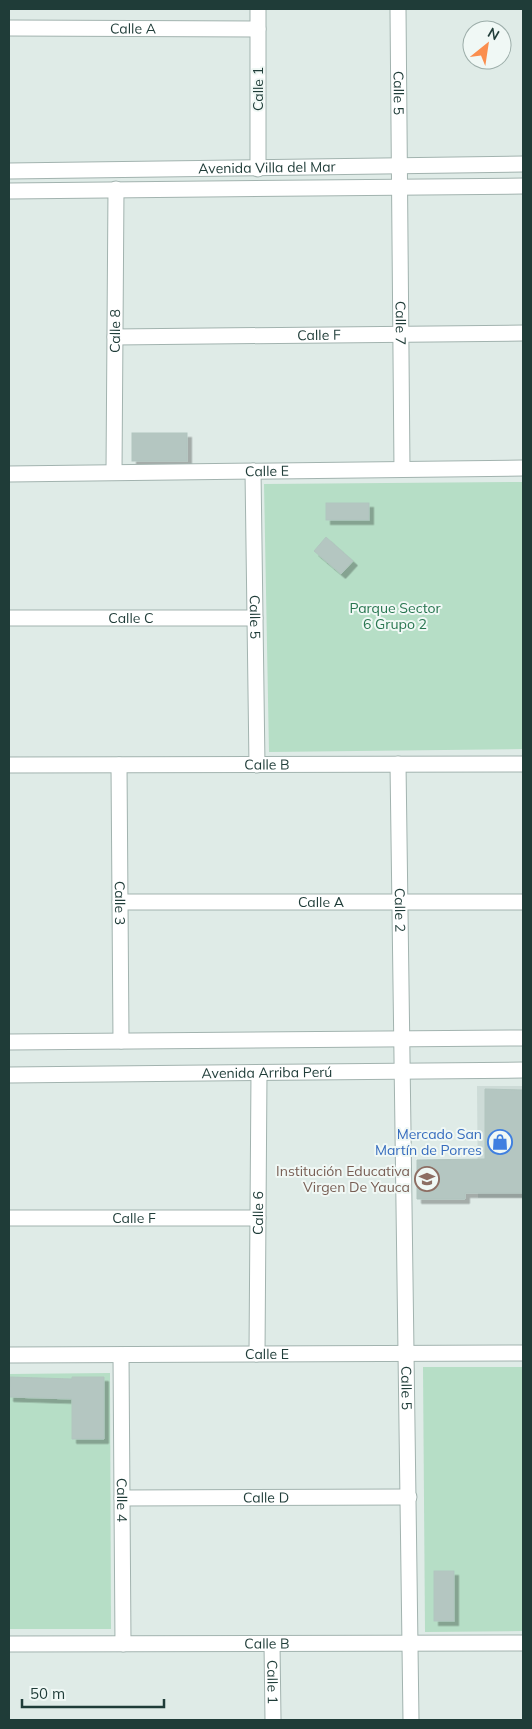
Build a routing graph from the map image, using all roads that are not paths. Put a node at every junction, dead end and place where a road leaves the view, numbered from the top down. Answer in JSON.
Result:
{"nodes":[{"id":1,"x":258,"y":9,"type":"edge"},
{"id":2,"x":398,"y":9,"type":"edge"},
{"id":3,"x":9,"y":28,"type":"edge"},
{"id":4,"x":258,"y":29,"type":"junction"},
{"id":5,"x":523,"y":164,"type":"edge"},
{"id":6,"x":258,"y":168,"type":"junction"},
{"id":7,"x":9,"y":171,"type":"edge"},
{"id":8,"x":399,"y":177,"type":"junction"},
{"id":9,"x":523,"y":186,"type":"edge"},
{"id":10,"x":116,"y":189,"type":"junction"},
{"id":11,"x":9,"y":190,"type":"edge"},
{"id":12,"x":523,"y":333,"type":"edge"},
{"id":13,"x":400,"y":334,"type":"junction"},
{"id":14,"x":115,"y":337,"type":"junction"},
{"id":15,"x":523,"y":468,"type":"edge"},
{"id":16,"x":402,"y":469,"type":"junction"},
{"id":17,"x":253,"y":471,"type":"junction"},
{"id":18,"x":114,"y":472,"type":"junction"},
{"id":19,"x":9,"y":474,"type":"edge"},
{"id":20,"x":9,"y":618,"type":"edge"},
{"id":21,"x":255,"y":618,"type":"junction"},
{"id":22,"x":398,"y":764,"type":"junction"},
{"id":23,"x":523,"y":764,"type":"edge"},
{"id":24,"x":9,"y":765,"type":"edge"},
{"id":25,"x":119,"y":765,"type":"junction"},
{"id":26,"x":256,"y":765,"type":"junction"},
{"id":27,"x":120,"y":902,"type":"junction"},
{"id":28,"x":400,"y":902,"type":"junction"},
{"id":29,"x":523,"y":902,"type":"edge"},
{"id":30,"x":523,"y":1038,"type":"edge"},
{"id":31,"x":402,"y":1040,"type":"junction"},
{"id":32,"x":121,"y":1041,"type":"junction"},
{"id":33,"x":9,"y":1042,"type":"edge"},
{"id":34,"x":402,"y":1056,"type":"joint"},
{"id":35,"x":523,"y":1070,"type":"edge"},
{"id":36,"x":402,"y":1071,"type":"junction"},
{"id":37,"x":259,"y":1073,"type":"junction"},
{"id":38,"x":9,"y":1075,"type":"edge"},
{"id":39,"x":9,"y":1218,"type":"edge"},
{"id":40,"x":258,"y":1218,"type":"junction"},
{"id":41,"x":406,"y":1353,"type":"junction"},
{"id":42,"x":523,"y":1353,"type":"edge"},
{"id":43,"x":258,"y":1354,"type":"junction"},
{"id":44,"x":9,"y":1355,"type":"edge"},
{"id":45,"x":121,"y":1355,"type":"junction"},
{"id":46,"x":408,"y":1497,"type":"junction"},
{"id":47,"x":122,"y":1498,"type":"junction"},
{"id":48,"x":411,"y":1643,"type":"junction"},
{"id":49,"x":523,"y":1643,"type":"edge"},
{"id":50,"x":9,"y":1644,"type":"edge"},
{"id":51,"x":123,"y":1644,"type":"junction"},
{"id":52,"x":272,"y":1644,"type":"junction"},
{"id":53,"x":273,"y":1720,"type":"edge"},
{"id":54,"x":412,"y":1720,"type":"edge"}],
"edges":[{"from":1,"to":4,"type":"street","name":"Calle 1"},
{"from":2,"to":8,"type":"street","name":"Calle 5"},
{"from":3,"to":4,"type":"street","name":"Calle A"},
{"from":4,"to":6,"type":"street","name":"Calle 1"},
{"from":5,"to":8,"type":"street","name":"Avenida Villa del Mar"},
{"from":6,"to":7,"type":"street","name":"Avenida Villa del Mar"},
{"from":6,"to":8,"type":"street","name":"Avenida Villa del Mar"},
{"from":8,"to":9,"type":"street","name":"Avenida Villa del Mar"},
{"from":8,"to":10,"type":"street","name":"Avenida Villa del Mar"},
{"from":8,"to":13,"type":"street","name":"Calle 7"},
{"from":10,"to":11,"type":"street","name":"Avenida Villa del Mar"},
{"from":10,"to":14,"type":"street","name":"Calle 8"},
{"from":12,"to":13,"type":"street","name":"Calle F"},
{"from":13,"to":14,"type":"street","name":"Calle F"},
{"from":13,"to":16,"type":"street","name":"Calle 7"},
{"from":14,"to":18,"type":"street","name":"Calle 8"},
{"from":15,"to":16,"type":"street","name":"Calle E"},
{"from":16,"to":17,"type":"street","name":"Calle E"},
{"from":17,"to":18,"type":"street","name":"Calle E"},
{"from":17,"to":21,"type":"street","name":"Calle 5"},
{"from":18,"to":19,"type":"street","name":"Calle E"},
{"from":20,"to":21,"type":"street","name":"Calle C"},
{"from":21,"to":26,"type":"street","name":"Calle 5"},
{"from":22,"to":23,"type":"street","name":"Calle B"},
{"from":22,"to":26,"type":"street","name":"Calle B"},
{"from":22,"to":28,"type":"street","name":"Calle 2"},
{"from":24,"to":25,"type":"street","name":"Calle B"},
{"from":25,"to":26,"type":"street","name":"Calle B"},
{"from":25,"to":27,"type":"street","name":"Calle 3"},
{"from":27,"to":28,"type":"street","name":"Calle A"},
{"from":27,"to":32,"type":"street","name":"Calle 3"},
{"from":28,"to":29,"type":"street","name":"Calle A"},
{"from":28,"to":31,"type":"street","name":"Calle 2"},
{"from":30,"to":31,"type":"street"},
{"from":31,"to":32,"type":"street"},
{"from":31,"to":34,"type":"street","name":"Calle 2"},
{"from":32,"to":33,"type":"street"},
{"from":34,"to":36,"type":"street","name":"Calle 5"},
{"from":35,"to":36,"type":"street","name":"Avenida Arriba Perú"},
{"from":36,"to":37,"type":"street","name":"Avenida Arriba Perú"},
{"from":36,"to":41,"type":"street","name":"Calle 5"},
{"from":37,"to":38,"type":"street","name":"Avenida Arriba Perú"},
{"from":37,"to":40,"type":"street","name":"Calle 6"},
{"from":39,"to":40,"type":"street","name":"Calle F"},
{"from":40,"to":43,"type":"street","name":"Calle 6"},
{"from":41,"to":42,"type":"street","name":"Calle E"},
{"from":41,"to":43,"type":"street","name":"Calle E"},
{"from":41,"to":46,"type":"street","name":"Calle 5"},
{"from":43,"to":45,"type":"street","name":"Calle E"},
{"from":44,"to":45,"type":"street","name":"Calle E"},
{"from":45,"to":47,"type":"street","name":"Calle 4"},
{"from":46,"to":47,"type":"street","name":"Calle D"},
{"from":46,"to":48,"type":"street","name":"Calle 5"},
{"from":47,"to":51,"type":"street","name":"Calle 4"},
{"from":48,"to":49,"type":"street","name":"Calle B"},
{"from":48,"to":52,"type":"street","name":"Calle B"},
{"from":48,"to":54,"type":"street","name":"Calle 5"},
{"from":50,"to":51,"type":"street","name":"Calle B"},
{"from":51,"to":52,"type":"street","name":"Calle B"},
{"from":52,"to":53,"type":"street","name":"Calle 1"}]}
